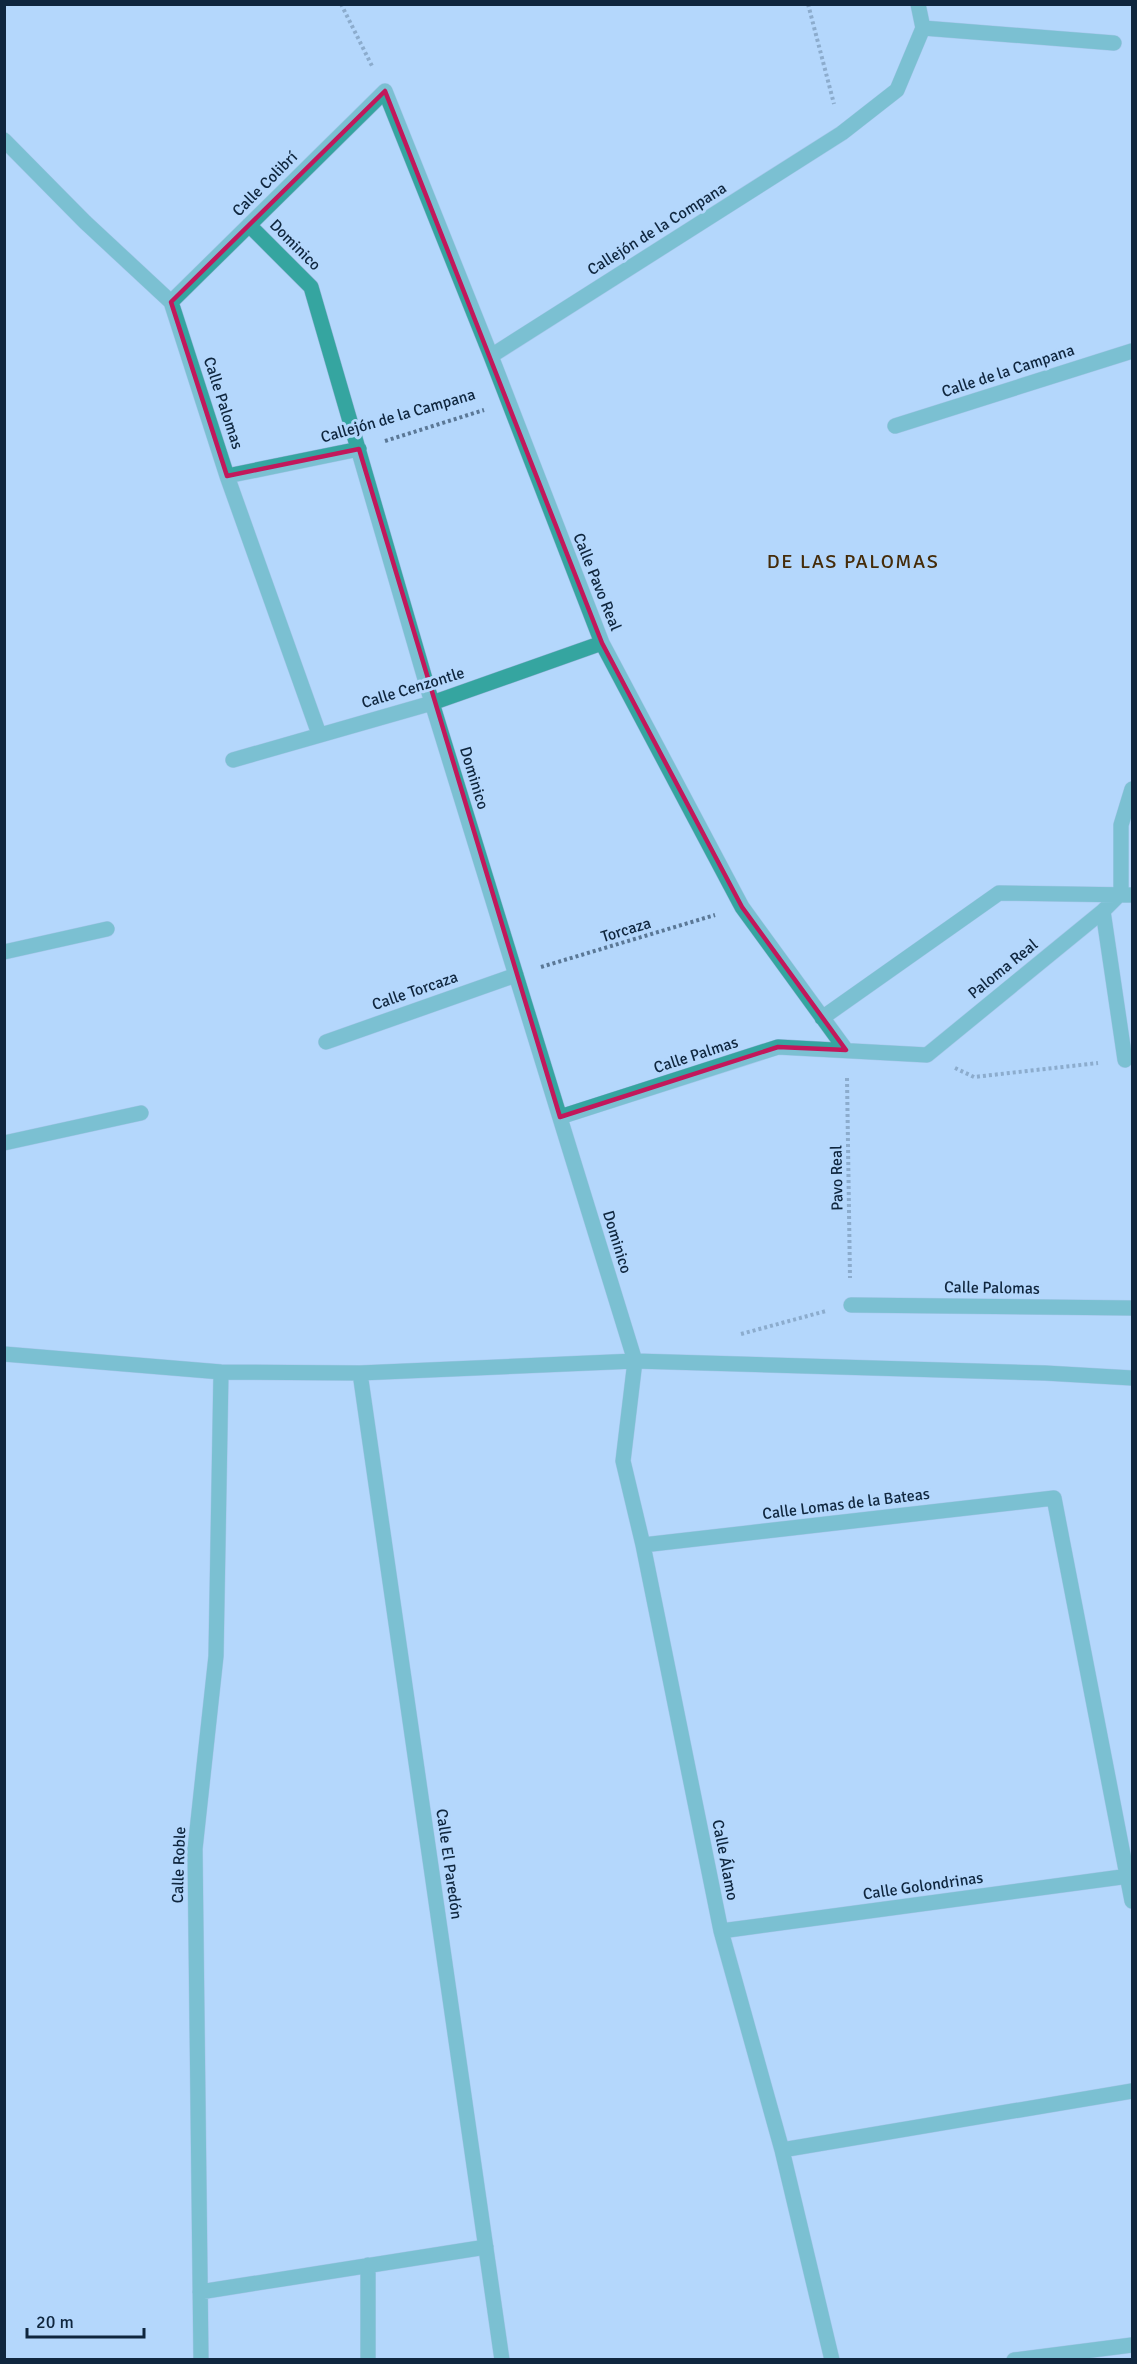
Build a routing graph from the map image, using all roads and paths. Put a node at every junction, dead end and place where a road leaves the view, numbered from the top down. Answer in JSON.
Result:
{"nodes":[{"id":1,"x":341,"y":4,"type":"edge"},
{"id":2,"x":808,"y":4,"type":"edge"},
{"id":3,"x":918,"y":4,"type":"edge"},
{"id":4,"x":924,"y":28,"type":"junction"},
{"id":5,"x":1114,"y":43,"type":"dead end"},
{"id":6,"x":385,"y":91,"type":"junction"},
{"id":7,"x":842,"y":133,"type":"junction"},
{"id":8,"x":4,"y":140,"type":"edge"},
{"id":9,"x":249,"y":225,"type":"junction"},
{"id":10,"x":171,"y":302,"type":"junction"},
{"id":11,"x":1132,"y":351,"type":"edge"},
{"id":12,"x":491,"y":356,"type":"junction"},
{"id":13,"x":507,"y":403,"type":"junction"},
{"id":14,"x":895,"y":426,"type":"dead end"},
{"id":15,"x":359,"y":449,"type":"junction"},
{"id":16,"x":227,"y":476,"type":"junction"},
{"id":17,"x":602,"y":643,"type":"junction"},
{"id":18,"x":432,"y":703,"type":"junction"},
{"id":19,"x":319,"y":734,"type":"junction"},
{"id":20,"x":233,"y":760,"type":"dead end"},
{"id":21,"x":1132,"y":789,"type":"edge"},
{"id":22,"x":1127,"y":894,"type":"edge"},
{"id":23,"x":742,"y":907,"type":"junction"},
{"id":24,"x":1103,"y":911,"type":"junction"},
{"id":25,"x":107,"y":929,"type":"dead end"},
{"id":26,"x":4,"y":952,"type":"edge"},
{"id":27,"x":516,"y":975,"type":"junction"},
{"id":28,"x":822,"y":1017,"type":"junction"},
{"id":29,"x":326,"y":1042,"type":"dead end"},
{"id":30,"x":846,"y":1050,"type":"junction"},
{"id":31,"x":927,"y":1055,"type":"junction"},
{"id":32,"x":1125,"y":1060,"type":"joint"},
{"id":33,"x":141,"y":1113,"type":"dead end"},
{"id":34,"x":560,"y":1117,"type":"junction"},
{"id":35,"x":4,"y":1143,"type":"edge"},
{"id":36,"x":851,"y":1305,"type":"junction"},
{"id":37,"x":1132,"y":1308,"type":"edge"},
{"id":38,"x":738,"y":1335,"type":"dead end"},
{"id":39,"x":4,"y":1354,"type":"edge"},
{"id":40,"x":636,"y":1361,"type":"junction"},
{"id":41,"x":221,"y":1372,"type":"junction"},
{"id":42,"x":360,"y":1373,"type":"junction"},
{"id":43,"x":1132,"y":1378,"type":"edge"},
{"id":44,"x":643,"y":1545,"type":"junction"},
{"id":45,"x":1129,"y":1876,"type":"junction"},
{"id":46,"x":1132,"y":1901,"type":"edge"},
{"id":47,"x":721,"y":1931,"type":"junction"},
{"id":48,"x":1132,"y":2091,"type":"edge"},
{"id":49,"x":782,"y":2150,"type":"junction"},
{"id":50,"x":486,"y":2247,"type":"junction"},
{"id":51,"x":368,"y":2265,"type":"junction"},
{"id":52,"x":200,"y":2292,"type":"junction"},
{"id":53,"x":1132,"y":2344,"type":"edge"},
{"id":54,"x":201,"y":2360,"type":"edge"},
{"id":55,"x":368,"y":2360,"type":"edge"},
{"id":56,"x":502,"y":2360,"type":"edge"},
{"id":57,"x":832,"y":2360,"type":"edge"},
{"id":58,"x":1014,"y":2360,"type":"edge"}],
"edges":[{"from":1,"to":6,"type":"path"},
{"from":2,"to":7,"type":"path"},
{"from":3,"to":4,"type":"street"},
{"from":4,"to":5,"type":"street"},
{"from":4,"to":7,"type":"street"},
{"from":6,"to":9,"type":"street","name":"Calle Colibrí"},
{"from":6,"to":12,"type":"street","name":"Calle Pavo Real"},
{"from":7,"to":12,"type":"street","name":"Callejón de la Compana"},
{"from":8,"to":10,"type":"street","name":"Calle Palomas"},
{"from":9,"to":10,"type":"street","name":"Calle Colibrí"},
{"from":9,"to":15,"type":"street","name":"Dominico"},
{"from":10,"to":16,"type":"street","name":"Calle Palomas"},
{"from":11,"to":14,"type":"street","name":"Calle de la Campana"},
{"from":12,"to":13,"type":"street","name":"Calle Pavo Real"},
{"from":13,"to":15,"type":"path","name":"Callejón de la Campana"},
{"from":13,"to":17,"type":"street","name":"Calle Pavo Real"},
{"from":15,"to":16,"type":"street","name":"Callejón de la Campana"},
{"from":15,"to":18,"type":"street","name":"Dominico"},
{"from":16,"to":19,"type":"street","name":"Calle Palomas"},
{"from":17,"to":18,"type":"street","name":"Calle Cenzontle"},
{"from":17,"to":23,"type":"street","name":"Calle Pavo Real"},
{"from":18,"to":19,"type":"street","name":"Calle Cenzontle"},
{"from":18,"to":27,"type":"street","name":"Dominico"},
{"from":19,"to":20,"type":"street","name":"Calle Cenzontle"},
{"from":21,"to":22,"type":"street"},
{"from":22,"to":24,"type":"street","name":"Paloma Real"},
{"from":22,"to":28,"type":"street"},
{"from":23,"to":27,"type":"path","name":"Torcaza"},
{"from":23,"to":28,"type":"street","name":"Calle Pavo Real"},
{"from":24,"to":31,"type":"street","name":"Paloma Real"},
{"from":24,"to":32,"type":"street"},
{"from":25,"to":26,"type":"street"},
{"from":27,"to":29,"type":"street","name":"Calle Torcaza"},
{"from":27,"to":34,"type":"street","name":"Dominico"},
{"from":28,"to":30,"type":"street","name":"Calle Pavo Real"},
{"from":30,"to":31,"type":"street"},
{"from":30,"to":34,"type":"street","name":"Calle Palmas"},
{"from":30,"to":36,"type":"path","name":"Pavo Real"},
{"from":31,"to":32,"type":"path"},
{"from":33,"to":35,"type":"street"},
{"from":34,"to":40,"type":"street","name":"Dominico"},
{"from":36,"to":37,"type":"street","name":"Calle Palomas"},
{"from":36,"to":38,"type":"path"},
{"from":39,"to":41,"type":"street"},
{"from":40,"to":42,"type":"street"},
{"from":40,"to":43,"type":"street"},
{"from":40,"to":44,"type":"street","name":"Calle Álamo"},
{"from":41,"to":42,"type":"street"},
{"from":41,"to":52,"type":"street","name":"Calle Roble"},
{"from":42,"to":50,"type":"street","name":"Calle El Paredón"},
{"from":44,"to":45,"type":"street","name":"Calle Lomas de la Bateas"},
{"from":44,"to":47,"type":"street","name":"Calle Álamo"},
{"from":45,"to":46,"type":"street"},
{"from":45,"to":47,"type":"street","name":"Calle Golondrinas"},
{"from":47,"to":49,"type":"street","name":"Calle Álamo"},
{"from":48,"to":49,"type":"street"},
{"from":49,"to":57,"type":"street","name":"Calle Álamo"},
{"from":50,"to":51,"type":"street"},
{"from":50,"to":56,"type":"street","name":"Calle El Paredón"},
{"from":51,"to":52,"type":"street"},
{"from":51,"to":55,"type":"street"},
{"from":52,"to":54,"type":"street","name":"Calle Roble"},
{"from":53,"to":58,"type":"street"}]}
